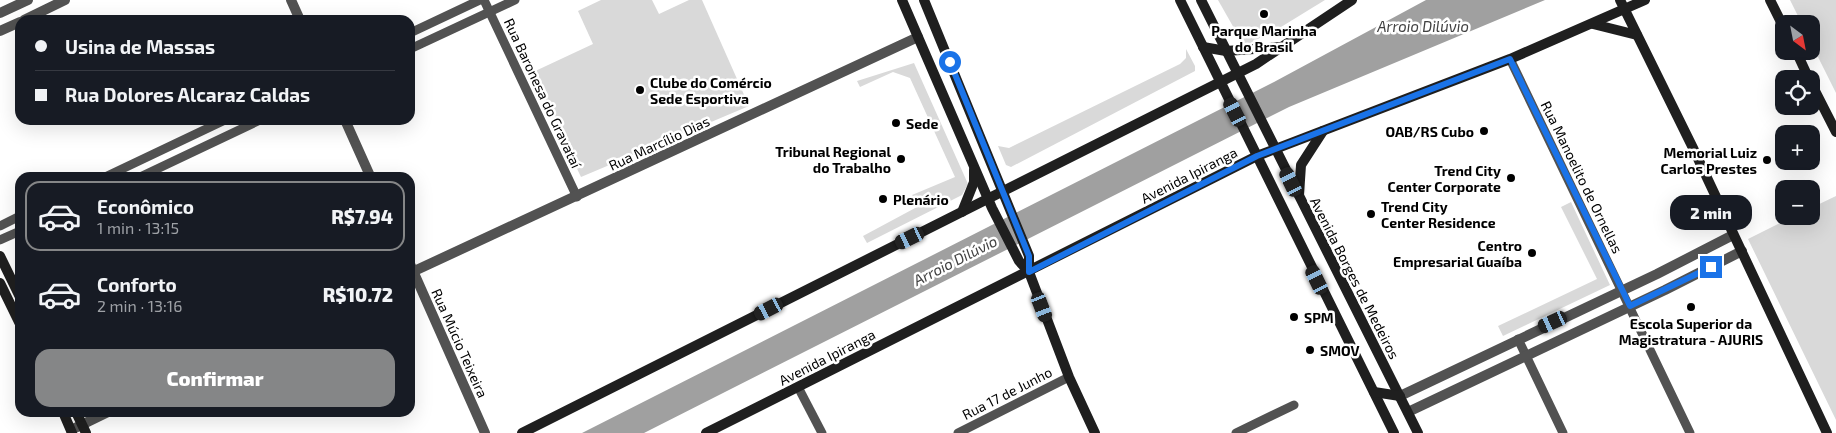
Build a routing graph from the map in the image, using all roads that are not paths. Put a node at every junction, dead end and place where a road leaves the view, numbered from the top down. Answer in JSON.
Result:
{"nodes":[{"id":1,"x":28,"y":0,"type":"edge"},
{"id":2,"x":66,"y":0,"type":"edge"},
{"id":3,"x":291,"y":0,"type":"edge"},
{"id":4,"x":482,"y":0,"type":"edge"},
{"id":5,"x":515,"y":0,"type":"edge"},
{"id":6,"x":902,"y":0,"type":"edge"},
{"id":7,"x":924,"y":0,"type":"edge"},
{"id":8,"x":1180,"y":0,"type":"edge"},
{"id":9,"x":1200,"y":0,"type":"edge"},
{"id":10,"x":1352,"y":0,"type":"edge"},
{"id":11,"x":1620,"y":0,"type":"edge"},
{"id":12,"x":1645,"y":0,"type":"edge"},
{"id":13,"x":1770,"y":0,"type":"edge"},
{"id":14,"x":1625,"y":10,"type":"junction"},
{"id":15,"x":490,"y":12,"type":"junction"},
{"id":16,"x":0,"y":13,"type":"edge"},
{"id":17,"x":34,"y":15,"type":"edge"},
{"id":18,"x":298,"y":15,"type":"edge"},
{"id":19,"x":1778,"y":15,"type":"edge"},
{"id":20,"x":15,"y":24,"type":"edge"},
{"id":21,"x":1593,"y":24,"type":"junction"},
{"id":22,"x":415,"y":31,"type":"edge"},
{"id":23,"x":0,"y":32,"type":"edge"},
{"id":24,"x":1637,"y":35,"type":"junction"},
{"id":25,"x":918,"y":37,"type":"junction"},
{"id":26,"x":415,"y":47,"type":"edge"},
{"id":27,"x":1203,"y":47,"type":"junction"},
{"id":28,"x":1282,"y":47,"type":"junction"},
{"id":29,"x":1226,"y":51,"type":"junction"},
{"id":30,"x":1510,"y":59,"type":"junction"},
{"id":31,"x":1237,"y":74,"type":"junction"},
{"id":32,"x":1220,"y":82,"type":"junction"},
{"id":33,"x":1820,"y":100,"type":"edge"},
{"id":34,"x":215,"y":125,"type":"edge"},
{"id":35,"x":249,"y":125,"type":"edge"},
{"id":36,"x":347,"y":125,"type":"edge"},
{"id":37,"x":1323,"y":130,"type":"junction"},
{"id":38,"x":1836,"y":132,"type":"edge"},
{"id":39,"x":1275,"y":148,"type":"junction"},
{"id":40,"x":1257,"y":156,"type":"junction"},
{"id":41,"x":974,"y":168,"type":"junction"},
{"id":42,"x":123,"y":172,"type":"edge"},
{"id":43,"x":151,"y":172,"type":"edge"},
{"id":44,"x":368,"y":172,"type":"edge"},
{"id":45,"x":1002,"y":192,"type":"junction"},
{"id":46,"x":577,"y":197,"type":"junction"},
{"id":47,"x":1299,"y":198,"type":"junction"},
{"id":48,"x":988,"y":199,"type":"junction"},
{"id":49,"x":962,"y":212,"type":"junction"},
{"id":50,"x":15,"y":218,"type":"edge"},
{"id":51,"x":0,"y":226,"type":"edge"},
{"id":52,"x":15,"y":233,"type":"edge"},
{"id":53,"x":1733,"y":235,"type":"junction"},
{"id":54,"x":0,"y":240,"type":"edge"},
{"id":55,"x":1742,"y":251,"type":"junction"},
{"id":56,"x":0,"y":256,"type":"edge"},
{"id":57,"x":415,"y":267,"type":"edge"},
{"id":58,"x":1029,"y":272,"type":"junction"},
{"id":59,"x":1657,"y":274,"type":"junction"},
{"id":60,"x":415,"y":278,"type":"edge"},
{"id":61,"x":0,"y":283,"type":"edge"},
{"id":62,"x":15,"y":287,"type":"edge"},
{"id":63,"x":1622,"y":290,"type":"junction"},
{"id":64,"x":1665,"y":290,"type":"junction"},
{"id":65,"x":1630,"y":306,"type":"junction"},
{"id":66,"x":15,"y":314,"type":"edge"},
{"id":67,"x":1518,"y":338,"type":"junction"},
{"id":68,"x":1526,"y":354,"type":"junction"},
{"id":69,"x":1069,"y":377,"type":"junction"},
{"id":70,"x":798,"y":386,"type":"junction"},
{"id":71,"x":1374,"y":392,"type":"junction"},
{"id":72,"x":1400,"y":396,"type":"junction"},
{"id":73,"x":1294,"y":405,"type":"dead end"},
{"id":74,"x":1408,"y":412,"type":"junction"},
{"id":75,"x":64,"y":417,"type":"edge"},
{"id":76,"x":78,"y":417,"type":"edge"},
{"id":77,"x":101,"y":417,"type":"edge"},
{"id":78,"x":84,"y":429,"type":"edge"},
{"id":79,"x":69,"y":432,"type":"edge"},
{"id":80,"x":485,"y":433,"type":"edge"},
{"id":81,"x":522,"y":433,"type":"edge"},
{"id":82,"x":706,"y":433,"type":"edge"},
{"id":83,"x":822,"y":433,"type":"edge"},
{"id":84,"x":958,"y":433,"type":"edge"},
{"id":85,"x":1095,"y":433,"type":"edge"},
{"id":86,"x":1236,"y":433,"type":"edge"},
{"id":87,"x":1394,"y":433,"type":"edge"},
{"id":88,"x":1418,"y":433,"type":"edge"},
{"id":89,"x":1563,"y":433,"type":"edge"},
{"id":90,"x":1690,"y":433,"type":"edge"},
{"id":91,"x":1827,"y":433,"type":"edge"}],
"edges":[{"from":1,"to":16,"type":"street"},
{"from":2,"to":17,"type":"street"},
{"from":3,"to":18,"type":"street"},
{"from":4,"to":15,"type":"street","name":"Rua Baronesa do Gravataí"},
{"from":4,"to":22,"type":"street"},
{"from":5,"to":15,"type":"street"},
{"from":6,"to":25,"type":"main road"},
{"from":7,"to":45,"type":"main road"},
{"from":8,"to":27,"type":"main road"},
{"from":9,"to":29,"type":"main road","name":"Avenida Borges de Medeiros"},
{"from":10,"to":28,"type":"main road"},
{"from":11,"to":14,"type":"main road"},
{"from":12,"to":14,"type":"main road","name":"Avenida Ipiranga"},
{"from":13,"to":19,"type":"main road"},
{"from":14,"to":21,"type":"main road","name":"Avenida Ipiranga"},
{"from":14,"to":24,"type":"main road"},
{"from":15,"to":26,"type":"street"},
{"from":15,"to":46,"type":"street","name":"Rua Baronesa do Gravataí"},
{"from":20,"to":23,"type":"street"},
{"from":21,"to":24,"type":"main road"},
{"from":21,"to":30,"type":"main road","name":"Avenida Ipiranga"},
{"from":24,"to":53,"type":"main road"},
{"from":25,"to":41,"type":"main road"},
{"from":25,"to":46,"type":"street","name":"Rua Marcílio Dias"},
{"from":27,"to":29,"type":"main road"},
{"from":27,"to":32,"type":"main road"},
{"from":28,"to":29,"type":"main road"},
{"from":28,"to":31,"type":"main road"},
{"from":29,"to":31,"type":"main road","name":"Avenida Borges de Medeiros"},
{"from":30,"to":37,"type":"main road","name":"Avenida Ipiranga"},
{"from":30,"to":63,"type":"street","name":"Rua Manoelito de Ornellas"},
{"from":31,"to":32,"type":"main road"},
{"from":31,"to":39,"type":"main road","name":"Avenida Borges de Medeiros"},
{"from":32,"to":40,"type":"main road"},
{"from":32,"to":45,"type":"main road"},
{"from":33,"to":38,"type":"main road"},
{"from":34,"to":42,"type":"street"},
{"from":35,"to":43,"type":"street"},
{"from":36,"to":44,"type":"street"},
{"from":37,"to":39,"type":"main road","name":"Avenida Ipiranga"},
{"from":37,"to":47,"type":"main road"},
{"from":39,"to":40,"type":"main road","name":"Avenida Ipiranga"},
{"from":39,"to":47,"type":"main road","name":"Avenida Borges de Medeiros"},
{"from":40,"to":58,"type":"main road","name":"Avenida Ipiranga"},
{"from":40,"to":71,"type":"main road"},
{"from":41,"to":48,"type":"main road"},
{"from":41,"to":49,"type":"main road"},
{"from":45,"to":48,"type":"main road"},
{"from":45,"to":58,"type":"main road"},
{"from":46,"to":57,"type":"street","name":"Rua Marcílio Dias"},
{"from":47,"to":72,"type":"main road","name":"Avenida Borges de Medeiros"},
{"from":48,"to":49,"type":"main road"},
{"from":48,"to":58,"type":"main road"},
{"from":49,"to":81,"type":"main road"},
{"from":50,"to":51,"type":"street"},
{"from":52,"to":54,"type":"street"},
{"from":53,"to":55,"type":"main road"},
{"from":53,"to":59,"type":"street"},
{"from":55,"to":64,"type":"street"},
{"from":55,"to":91,"type":"main road"},
{"from":56,"to":62,"type":"main road"},
{"from":58,"to":69,"type":"main road"},
{"from":58,"to":70,"type":"main road","name":"Avenida Ipiranga"},
{"from":59,"to":63,"type":"street"},
{"from":59,"to":64,"type":"street"},
{"from":60,"to":80,"type":"street","name":"Rua Múcio Teixeira"},
{"from":61,"to":66,"type":"main road"},
{"from":63,"to":65,"type":"street","name":"Rua Manoelito de Ornellas"},
{"from":63,"to":67,"type":"street"},
{"from":64,"to":65,"type":"street"},
{"from":65,"to":68,"type":"street"},
{"from":65,"to":90,"type":"street","name":"Rua Manoelito de Ornellas"},
{"from":67,"to":68,"type":"street"},
{"from":67,"to":72,"type":"street"},
{"from":68,"to":74,"type":"street"},
{"from":68,"to":89,"type":"street"},
{"from":69,"to":84,"type":"street","name":"Rua 17 de Junho"},
{"from":69,"to":85,"type":"main road"},
{"from":70,"to":82,"type":"main road","name":"Avenida Ipiranga"},
{"from":70,"to":83,"type":"street"},
{"from":71,"to":72,"type":"main road"},
{"from":71,"to":87,"type":"main road"},
{"from":72,"to":74,"type":"main road","name":"Avenida Borges de Medeiros"},
{"from":73,"to":86,"type":"street"},
{"from":74,"to":88,"type":"main road","name":"Avenida Borges de Medeiros"},
{"from":75,"to":79,"type":"main road"},
{"from":76,"to":78,"type":"main road"},
{"from":77,"to":78,"type":"street"},
{"from":78,"to":79,"type":"street"}]}
